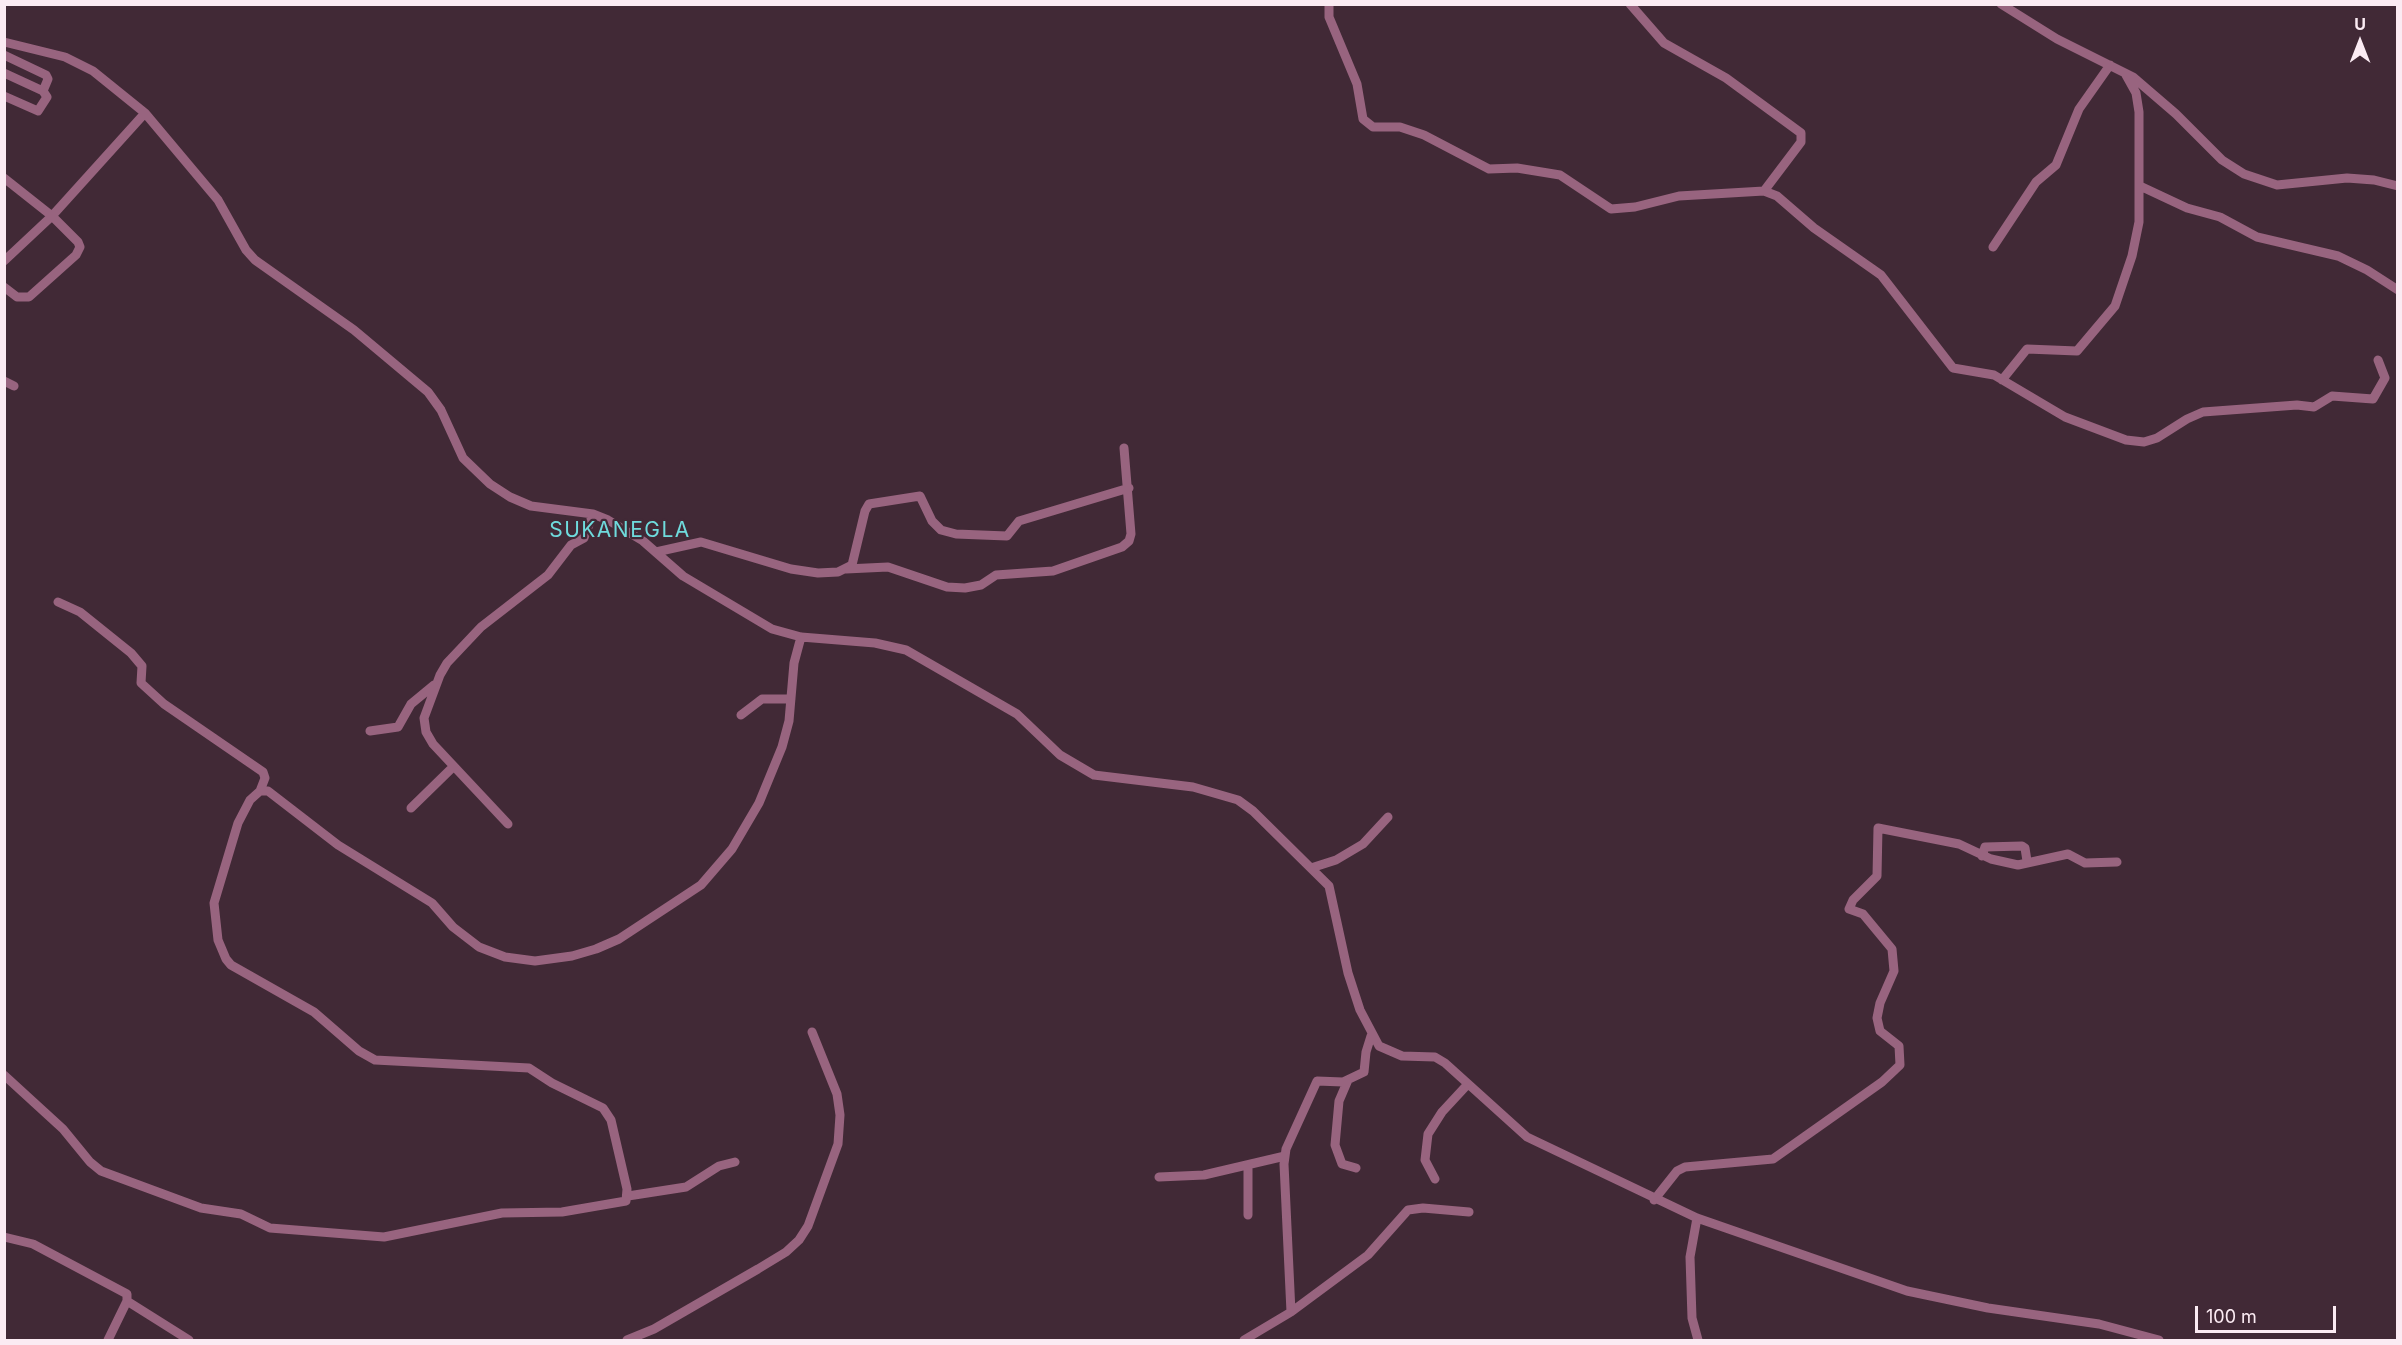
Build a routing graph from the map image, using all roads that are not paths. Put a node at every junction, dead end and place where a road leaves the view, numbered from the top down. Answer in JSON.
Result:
{"nodes":[{"id":1,"x":1329,"y":4,"type":"edge"},
{"id":2,"x":1630,"y":4,"type":"edge"},
{"id":3,"x":2001,"y":4,"type":"edge"},
{"id":4,"x":4,"y":42,"type":"edge"},
{"id":5,"x":4,"y":55,"type":"edge"},
{"id":6,"x":2110,"y":65,"type":"junction"},
{"id":7,"x":2124,"y":72,"type":"junction"},
{"id":8,"x":4,"y":73,"type":"edge"},
{"id":9,"x":43,"y":91,"type":"junction"},
{"id":10,"x":4,"y":96,"type":"edge"},
{"id":11,"x":145,"y":113,"type":"junction"},
{"id":12,"x":4,"y":178,"type":"edge"},
{"id":13,"x":2140,"y":186,"type":"junction"},
{"id":14,"x":2397,"y":186,"type":"edge"},
{"id":15,"x":1764,"y":191,"type":"junction"},
{"id":16,"x":52,"y":216,"type":"junction"},
{"id":17,"x":1993,"y":247,"type":"dead end"},
{"id":18,"x":4,"y":261,"type":"edge"},
{"id":19,"x":4,"y":287,"type":"edge"},
{"id":20,"x":2397,"y":290,"type":"edge"},
{"id":21,"x":2378,"y":360,"type":"dead end"},
{"id":22,"x":4,"y":381,"type":"edge"},
{"id":23,"x":2002,"y":381,"type":"junction"},
{"id":24,"x":14,"y":386,"type":"dead end"},
{"id":25,"x":1124,"y":448,"type":"dead end"},
{"id":26,"x":1129,"y":488,"type":"junction"},
{"id":27,"x":593,"y":514,"type":"junction"},
{"id":28,"x":656,"y":552,"type":"junction"},
{"id":29,"x":846,"y":569,"type":"junction"},
{"id":30,"x":58,"y":602,"type":"dead end"},
{"id":31,"x":801,"y":637,"type":"junction"},
{"id":32,"x":436,"y":683,"type":"junction"},
{"id":33,"x":791,"y":699,"type":"junction"},
{"id":34,"x":741,"y":715,"type":"dead end"},
{"id":35,"x":370,"y":731,"type":"dead end"},
{"id":36,"x":453,"y":767,"type":"junction"},
{"id":37,"x":260,"y":792,"type":"junction"},
{"id":38,"x":411,"y":808,"type":"dead end"},
{"id":39,"x":1388,"y":817,"type":"dead end"},
{"id":40,"x":508,"y":824,"type":"dead end"},
{"id":41,"x":1982,"y":856,"type":"junction"},
{"id":42,"x":2027,"y":861,"type":"junction"},
{"id":43,"x":2117,"y":862,"type":"dead end"},
{"id":44,"x":1311,"y":868,"type":"junction"},
{"id":45,"x":812,"y":1032,"type":"dead end"},
{"id":46,"x":1371,"y":1036,"type":"junction"},
{"id":47,"x":4,"y":1075,"type":"edge"},
{"id":48,"x":1348,"y":1080,"type":"junction"},
{"id":49,"x":1467,"y":1085,"type":"junction"},
{"id":50,"x":1285,"y":1156,"type":"junction"},
{"id":51,"x":735,"y":1162,"type":"dead end"},
{"id":52,"x":1248,"y":1165,"type":"junction"},
{"id":53,"x":1356,"y":1168,"type":"dead end"},
{"id":54,"x":1159,"y":1177,"type":"dead end"},
{"id":55,"x":1435,"y":1179,"type":"dead end"},
{"id":56,"x":628,"y":1196,"type":"junction"},
{"id":57,"x":1654,"y":1200,"type":"junction"},
{"id":58,"x":1469,"y":1212,"type":"dead end"},
{"id":59,"x":1248,"y":1215,"type":"dead end"},
{"id":60,"x":1697,"y":1218,"type":"junction"},
{"id":61,"x":4,"y":1237,"type":"edge"},
{"id":62,"x":127,"y":1301,"type":"junction"},
{"id":63,"x":1292,"y":1312,"type":"junction"},
{"id":64,"x":1244,"y":1340,"type":"edge"},
{"id":65,"x":108,"y":1341,"type":"edge"},
{"id":66,"x":189,"y":1341,"type":"edge"},
{"id":67,"x":627,"y":1341,"type":"edge"},
{"id":68,"x":1698,"y":1341,"type":"edge"},
{"id":69,"x":2158,"y":1341,"type":"edge"}],
"edges":[{"from":1,"to":15,"type":"street"},
{"from":2,"to":15,"type":"street"},
{"from":3,"to":6,"type":"street"},
{"from":4,"to":11,"type":"street"},
{"from":5,"to":9,"type":"street"},
{"from":6,"to":7,"type":"street"},
{"from":6,"to":17,"type":"street"},
{"from":7,"to":13,"type":"street"},
{"from":7,"to":14,"type":"street"},
{"from":8,"to":9,"type":"street"},
{"from":9,"to":10,"type":"street"},
{"from":11,"to":16,"type":"street"},
{"from":11,"to":27,"type":"street"},
{"from":12,"to":16,"type":"street"},
{"from":13,"to":20,"type":"street"},
{"from":13,"to":23,"type":"street"},
{"from":15,"to":23,"type":"street"},
{"from":16,"to":18,"type":"street"},
{"from":16,"to":19,"type":"street"},
{"from":21,"to":23,"type":"street"},
{"from":22,"to":24,"type":"street"},
{"from":25,"to":26,"type":"street"},
{"from":26,"to":29,"type":"street"},
{"from":26,"to":29,"type":"street"},
{"from":27,"to":28,"type":"street"},
{"from":27,"to":32,"type":"street"},
{"from":28,"to":29,"type":"street"},
{"from":28,"to":31,"type":"street"},
{"from":30,"to":37,"type":"street"},
{"from":31,"to":33,"type":"street"},
{"from":31,"to":44,"type":"street"},
{"from":32,"to":35,"type":"street"},
{"from":32,"to":36,"type":"street"},
{"from":33,"to":34,"type":"street"},
{"from":33,"to":37,"type":"street"},
{"from":36,"to":38,"type":"street"},
{"from":36,"to":40,"type":"street"},
{"from":37,"to":56,"type":"street"},
{"from":39,"to":44,"type":"street"},
{"from":41,"to":42,"type":"street"},
{"from":41,"to":42,"type":"street"},
{"from":41,"to":57,"type":"street"},
{"from":42,"to":43,"type":"street"},
{"from":44,"to":46,"type":"street"},
{"from":45,"to":67,"type":"street"},
{"from":46,"to":48,"type":"street"},
{"from":46,"to":49,"type":"street"},
{"from":47,"to":56,"type":"street"},
{"from":48,"to":50,"type":"street"},
{"from":48,"to":53,"type":"street"},
{"from":49,"to":55,"type":"street"},
{"from":49,"to":57,"type":"street"},
{"from":50,"to":52,"type":"street"},
{"from":50,"to":63,"type":"street"},
{"from":51,"to":56,"type":"street"},
{"from":52,"to":54,"type":"street"},
{"from":52,"to":59,"type":"street"},
{"from":57,"to":60,"type":"street"},
{"from":58,"to":63,"type":"street"},
{"from":60,"to":68,"type":"street"},
{"from":60,"to":69,"type":"street"},
{"from":61,"to":62,"type":"street"},
{"from":62,"to":65,"type":"street"},
{"from":62,"to":66,"type":"street"},
{"from":63,"to":64,"type":"street"}]}
